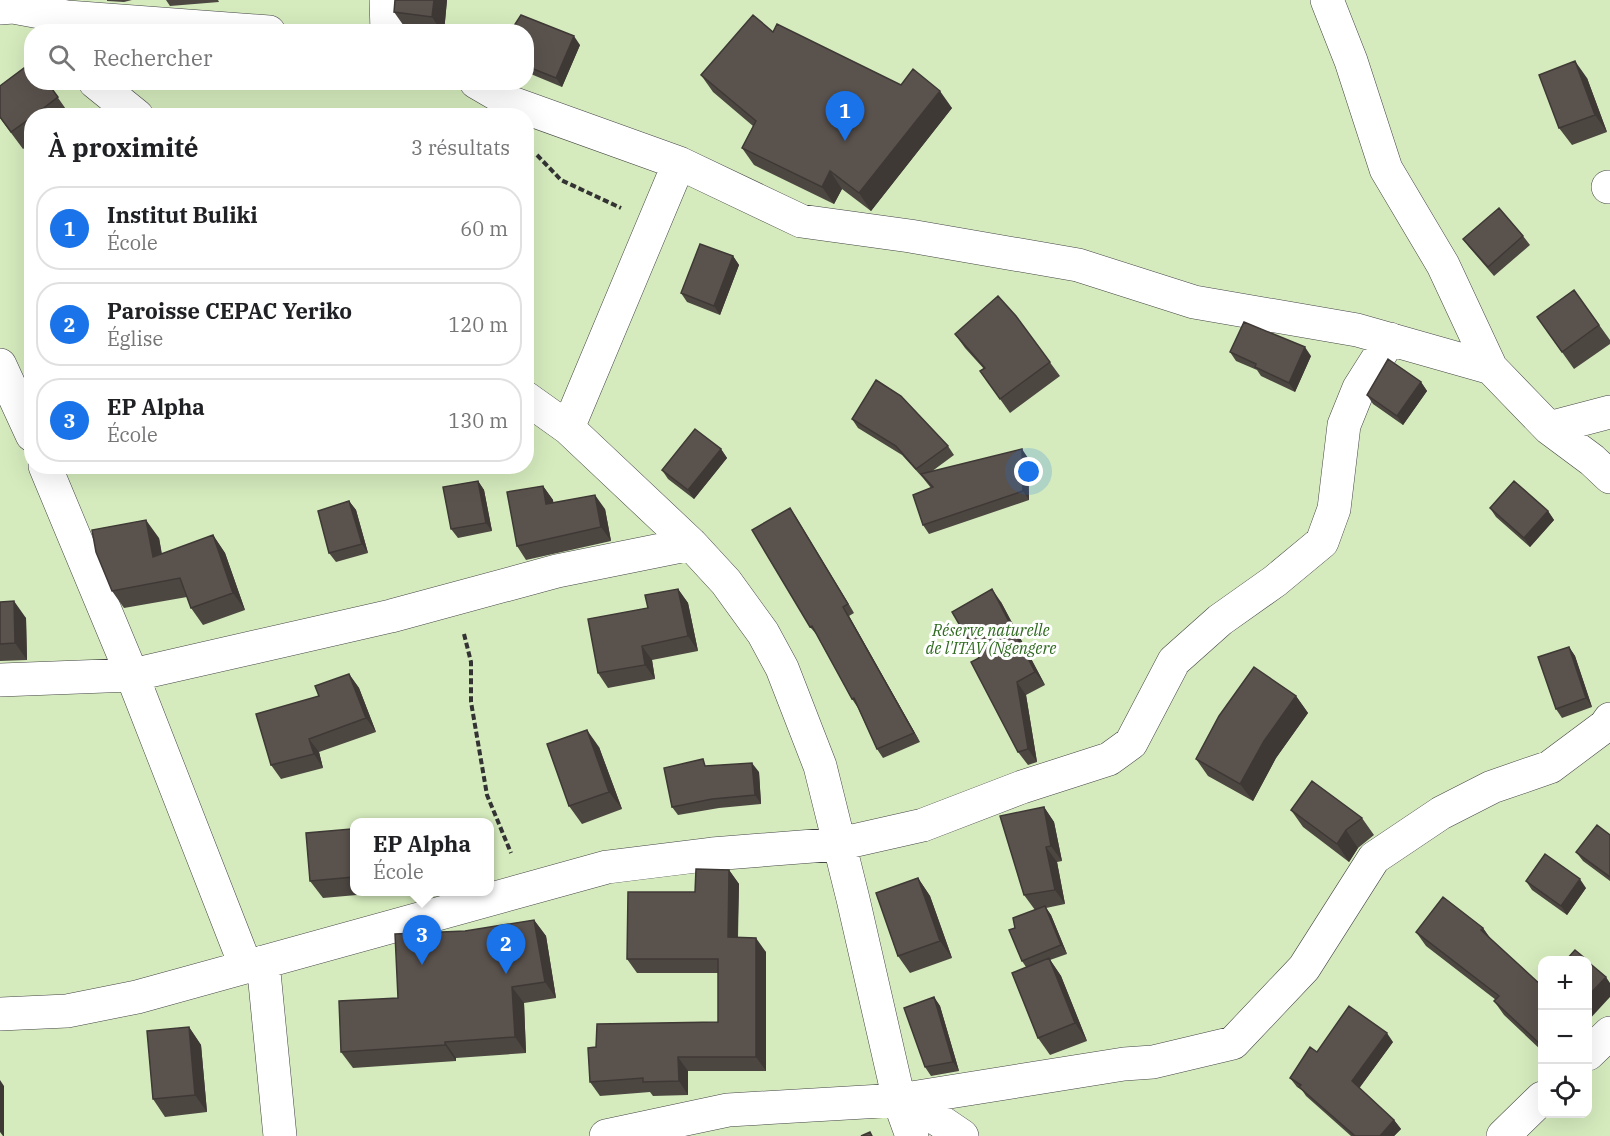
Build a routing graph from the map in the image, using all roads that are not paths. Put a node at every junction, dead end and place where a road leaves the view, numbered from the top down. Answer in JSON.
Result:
{"nodes":[{"id":1,"x":386,"y":0,"type":"edge"},
{"id":2,"x":1327,"y":0,"type":"edge"},
{"id":3,"x":0,"y":8,"type":"edge"},
{"id":4,"x":68,"y":16,"type":"edge"},
{"id":5,"x":168,"y":24,"type":"edge"},
{"id":6,"x":387,"y":24,"type":"edge"},
{"id":7,"x":105,"y":90,"type":"edge"},
{"id":8,"x":490,"y":90,"type":"edge"},
{"id":9,"x":127,"y":108,"type":"edge"},
{"id":10,"x":526,"y":108,"type":"edge"},
{"id":11,"x":534,"y":111,"type":"edge"},
{"id":12,"x":679,"y":163,"type":"junction"},
{"id":13,"x":1390,"y":339,"type":"junction"},
{"id":14,"x":0,"y":365,"type":"edge"},
{"id":15,"x":1491,"y":368,"type":"junction"},
{"id":16,"x":9,"y":403,"type":"edge"},
{"id":17,"x":534,"y":404,"type":"edge"},
{"id":18,"x":1610,"y":412,"type":"edge"},
{"id":19,"x":24,"y":424,"type":"edge"},
{"id":20,"x":568,"y":428,"type":"junction"},
{"id":21,"x":1549,"y":428,"type":"junction"},
{"id":22,"x":48,"y":474,"type":"edge"},
{"id":23,"x":1610,"y":477,"type":"edge"},
{"id":24,"x":691,"y":544,"type":"junction"},
{"id":25,"x":132,"y":675,"type":"junction"},
{"id":26,"x":0,"y":680,"type":"edge"},
{"id":27,"x":1610,"y":719,"type":"edge"},
{"id":28,"x":839,"y":844,"type":"junction"},
{"id":29,"x":255,"y":964,"type":"junction"},
{"id":30,"x":0,"y":1014,"type":"edge"},
{"id":31,"x":1610,"y":1033,"type":"edge"},
{"id":32,"x":1592,"y":1049,"type":"edge"},
{"id":33,"x":899,"y":1100,"type":"junction"},
{"id":34,"x":1538,"y":1102,"type":"edge"},
{"id":35,"x":280,"y":1136,"type":"edge"},
{"id":36,"x":606,"y":1136,"type":"edge"},
{"id":37,"x":912,"y":1136,"type":"edge"},
{"id":38,"x":962,"y":1136,"type":"edge"},
{"id":39,"x":1503,"y":1136,"type":"edge"}],
"edges":[{"from":1,"to":6,"type":"street"},
{"from":2,"to":15,"type":"street"},
{"from":3,"to":4,"type":"street"},
{"from":4,"to":5,"type":"street"},
{"from":7,"to":9,"type":"street"},
{"from":8,"to":10,"type":"street"},
{"from":11,"to":12,"type":"street"},
{"from":12,"to":13,"type":"street"},
{"from":12,"to":20,"type":"street"},
{"from":13,"to":15,"type":"street"},
{"from":13,"to":28,"type":"street"},
{"from":14,"to":16,"type":"street"},
{"from":15,"to":21,"type":"street"},
{"from":16,"to":19,"type":"street"},
{"from":17,"to":20,"type":"street"},
{"from":18,"to":21,"type":"street"},
{"from":20,"to":24,"type":"street"},
{"from":21,"to":23,"type":"street"},
{"from":22,"to":25,"type":"street"},
{"from":24,"to":25,"type":"street"},
{"from":24,"to":28,"type":"street"},
{"from":25,"to":26,"type":"street"},
{"from":25,"to":29,"type":"street"},
{"from":27,"to":33,"type":"street"},
{"from":28,"to":29,"type":"street"},
{"from":28,"to":33,"type":"street"},
{"from":29,"to":30,"type":"street"},
{"from":29,"to":35,"type":"street"},
{"from":31,"to":32,"type":"street"},
{"from":33,"to":36,"type":"street"},
{"from":33,"to":37,"type":"street"},
{"from":33,"to":38,"type":"street"},
{"from":34,"to":39,"type":"street"}]}
